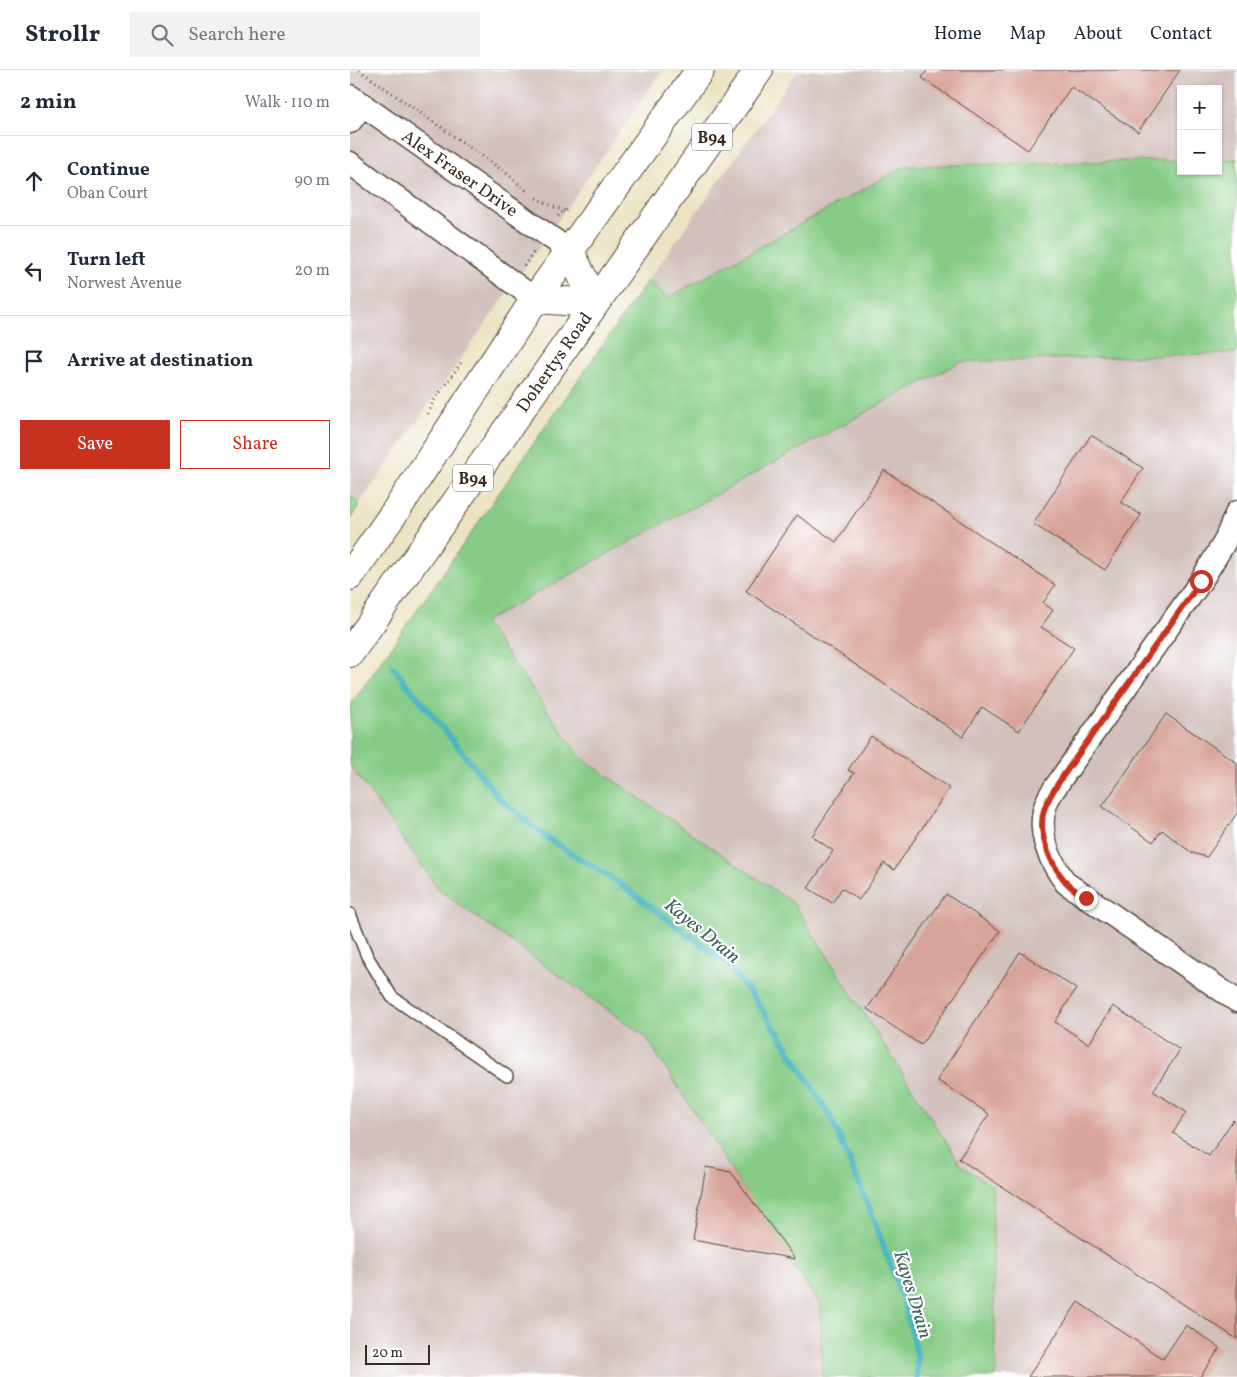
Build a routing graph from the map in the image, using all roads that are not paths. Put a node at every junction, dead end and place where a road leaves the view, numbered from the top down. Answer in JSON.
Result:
{"nodes":[{"id":1,"x":700,"y":70,"type":"edge"},
{"id":2,"x":759,"y":70,"type":"edge"},
{"id":3,"x":354,"y":108,"type":"edge"},
{"id":4,"x":350,"y":162,"type":"edge"},
{"id":5,"x":570,"y":251,"type":"junction"},
{"id":6,"x":535,"y":299,"type":"junction"},
{"id":7,"x":595,"y":303,"type":"junction"},
{"id":8,"x":1237,"y":512,"type":"edge"},
{"id":9,"x":350,"y":576,"type":"edge"},
{"id":10,"x":350,"y":653,"type":"edge"},
{"id":11,"x":350,"y":914,"type":"edge"},
{"id":12,"x":1237,"y":1001,"type":"edge"},
{"id":13,"x":507,"y":1076,"type":"dead end"}],
"edges":[{"from":1,"to":5,"type":"main road","number":"B94"},
{"from":2,"to":7,"type":"main road","name":"Dohertys Road","number":"B94"},
{"from":3,"to":5,"type":"street","name":"Alex Fraser Drive"},
{"from":4,"to":6,"type":"street"},
{"from":5,"to":6,"type":"main road","number":"B94"},
{"from":5,"to":7,"type":"main road"},
{"from":6,"to":7,"type":"main road"},
{"from":6,"to":9,"type":"main road","number":"B94"},
{"from":7,"to":10,"type":"main road","name":"Dohertys Road","number":"B94"},
{"from":8,"to":12,"type":"street"},
{"from":11,"to":13,"type":"lane"}]}
